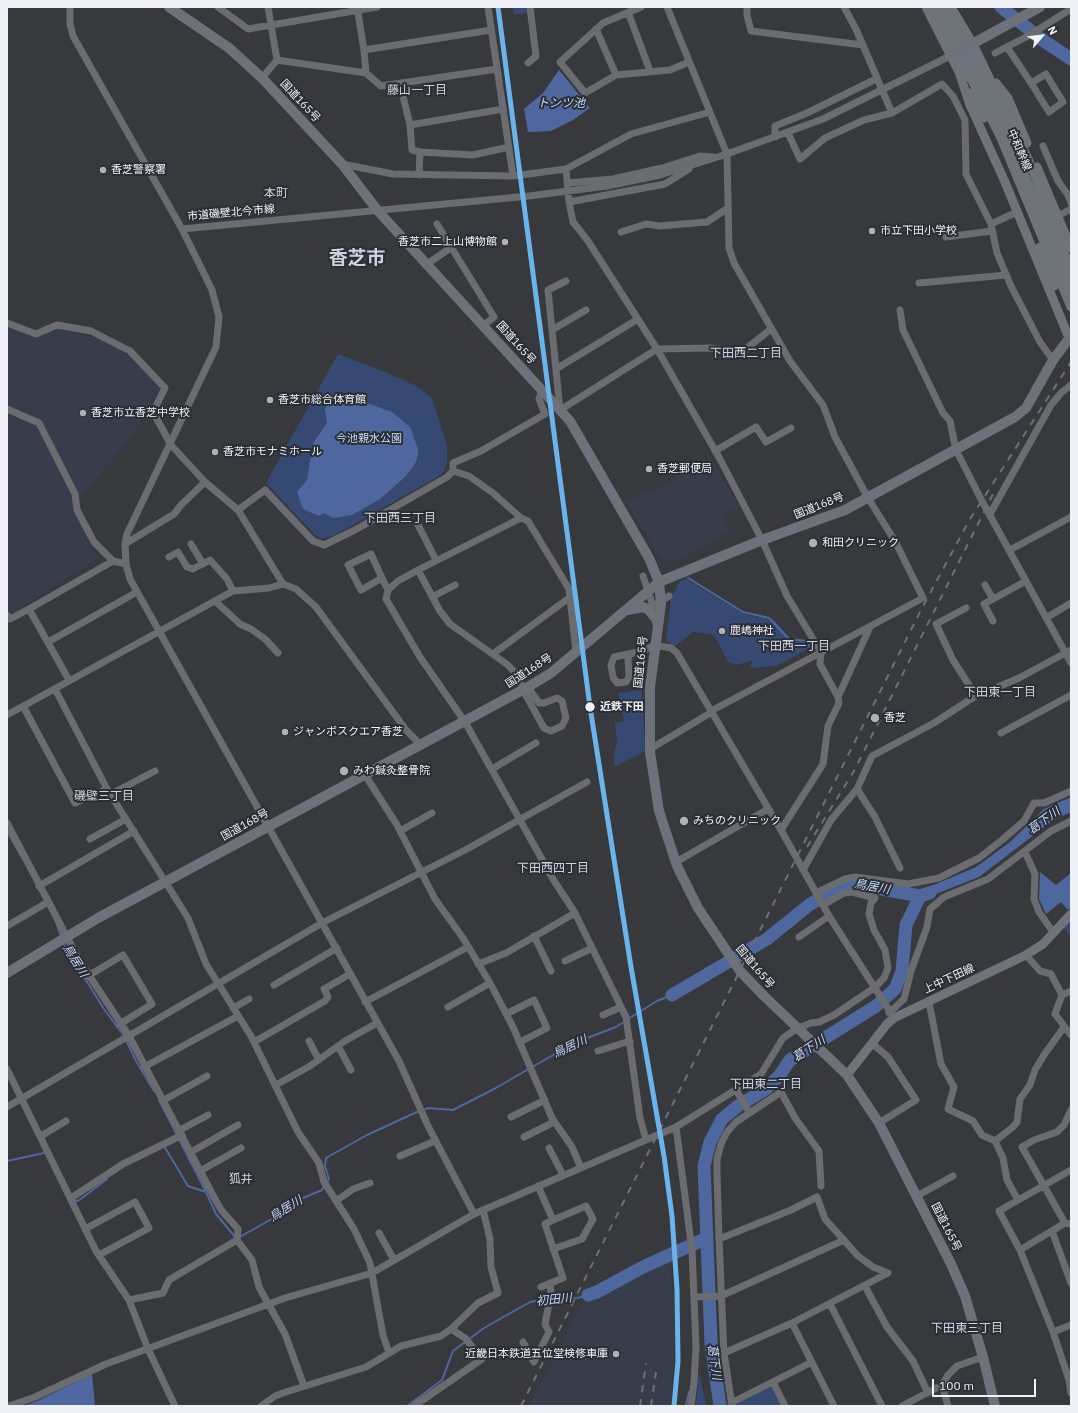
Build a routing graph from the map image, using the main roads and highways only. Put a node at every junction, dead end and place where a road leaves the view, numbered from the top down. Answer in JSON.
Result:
{"nodes":[{"id":1,"x":169,"y":7,"type":"edge"},
{"id":2,"x":926,"y":7,"type":"edge"},
{"id":3,"x":935,"y":7,"type":"edge"},
{"id":4,"x":945,"y":7,"type":"edge"},
{"id":5,"x":951,"y":7,"type":"edge"},
{"id":6,"x":1033,"y":10,"type":"edge"},
{"id":7,"x":973,"y":44,"type":"junction"},
{"id":8,"x":950,"y":56,"type":"junction"},
{"id":9,"x":986,"y":69,"type":"junction"},
{"id":10,"x":960,"y":75,"type":"junction"},
{"id":11,"x":1029,"y":161,"type":"junction"},
{"id":12,"x":1010,"y":171,"type":"junction"},
{"id":13,"x":1071,"y":248,"type":"edge"},
{"id":14,"x":1071,"y":271,"type":"edge"},
{"id":15,"x":1071,"y":289,"type":"edge"},
{"id":16,"x":1071,"y":307,"type":"edge"},
{"id":17,"x":1071,"y":326,"type":"edge"},
{"id":18,"x":1070,"y":337,"type":"edge"},
{"id":19,"x":659,"y":582,"type":"junction"},
{"id":20,"x":627,"y":610,"type":"junction"},
{"id":21,"x":658,"y":625,"type":"junction"},
{"id":22,"x":1071,"y":914,"type":"edge"},
{"id":23,"x":7,"y":973,"type":"edge"},
{"id":24,"x":847,"y":1076,"type":"junction"},
{"id":25,"x":995,"y":1406,"type":"edge"}],
"edges":[{"from":1,"to":19,"type":"highway","name":"国道165号"},
{"from":2,"to":8,"type":"main road"},
{"from":3,"to":16,"type":"main road","name":"中和幹線"},
{"from":4,"to":15,"type":"main road","name":"中和幹線"},
{"from":5,"to":7,"type":"main road"},
{"from":6,"to":7,"type":"highway"},
{"from":7,"to":8,"type":"highway"},
{"from":7,"to":9,"type":"main road"},
{"from":8,"to":10,"type":"main road"},
{"from":9,"to":11,"type":"main road"},
{"from":9,"to":13,"type":"main road"},
{"from":10,"to":12,"type":"main road"},
{"from":10,"to":18,"type":"main road"},
{"from":11,"to":12,"type":"main road"},
{"from":11,"to":14,"type":"main road"},
{"from":12,"to":17,"type":"main road"},
{"from":18,"to":19,"type":"highway","name":"国道168号"},
{"from":19,"to":20,"type":"highway","name":"国道168号"},
{"from":19,"to":21,"type":"highway","name":"国道165号"},
{"from":20,"to":21,"type":"highway"},
{"from":20,"to":23,"type":"highway","name":"国道168号"},
{"from":21,"to":24,"type":"highway","name":"国道165号"},
{"from":22,"to":24,"type":"main road","name":"上中下田線"},
{"from":24,"to":25,"type":"highway","name":"国道165号"}]}
